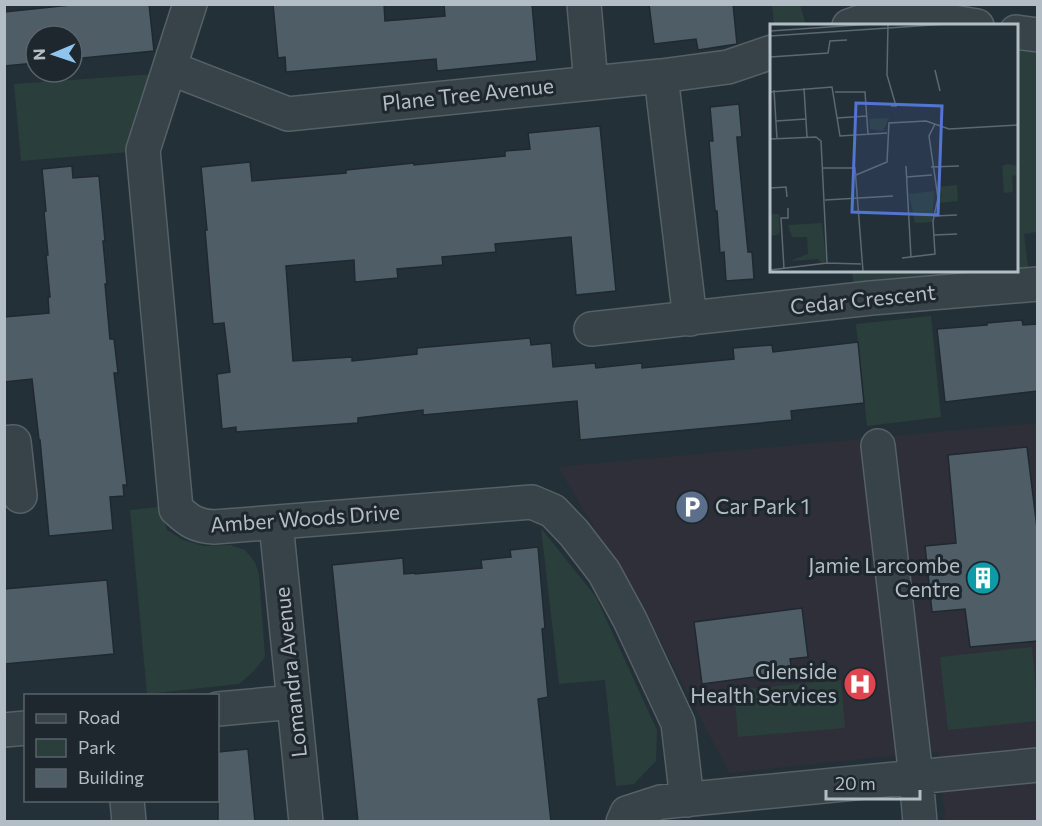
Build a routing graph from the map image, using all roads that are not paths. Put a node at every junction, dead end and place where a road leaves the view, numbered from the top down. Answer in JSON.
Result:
{"nodes":[{"id":1,"x":190,"y":4,"type":"edge"},
{"id":2,"x":584,"y":4,"type":"edge"},
{"id":3,"x":854,"y":24,"type":"edge"},
{"id":4,"x":964,"y":24,"type":"edge"},
{"id":5,"x":1018,"y":32,"type":"edge"},
{"id":6,"x":1038,"y":35,"type":"edge"},
{"id":7,"x":770,"y":53,"type":"edge"},
{"id":8,"x":170,"y":68,"type":"junction"},
{"id":9,"x":661,"y":76,"type":"junction"},
{"id":10,"x":591,"y":83,"type":"junction"},
{"id":11,"x":1038,"y":284,"type":"edge"},
{"id":12,"x":690,"y":319,"type":"junction"},
{"id":13,"x":591,"y":329,"type":"dead end"},
{"id":14,"x":4,"y":443,"type":"edge"},
{"id":15,"x":878,"y":446,"type":"dead end"},
{"id":16,"x":20,"y":496,"type":"dead end"},
{"id":17,"x":276,"y":523,"type":"junction"},
{"id":18,"x":294,"y":702,"type":"junction"},
{"id":19,"x":219,"y":709,"type":"edge"},
{"id":20,"x":24,"y":728,"type":"edge"},
{"id":21,"x":4,"y":730,"type":"edge"},
{"id":22,"x":1038,"y":765,"type":"edge"},
{"id":23,"x":916,"y":777,"type":"junction"},
{"id":24,"x":687,"y":800,"type":"junction"},
{"id":25,"x":127,"y":802,"type":"edge"},
{"id":26,"x":129,"y":822,"type":"edge"},
{"id":27,"x":306,"y":822,"type":"edge"},
{"id":28,"x":623,"y":822,"type":"edge"},
{"id":29,"x":920,"y":822,"type":"edge"}],
"edges":[{"from":1,"to":8,"type":"street","name":"Amber Woods Drive"},
{"from":2,"to":10,"type":"street"},
{"from":3,"to":4,"type":"street"},
{"from":5,"to":6,"type":"street"},
{"from":7,"to":9,"type":"street","name":"Plane Tree Avenue"},
{"from":8,"to":10,"type":"street","name":"Plane Tree Avenue"},
{"from":8,"to":17,"type":"street","name":"Amber Woods Drive"},
{"from":9,"to":10,"type":"street","name":"Plane Tree Avenue"},
{"from":9,"to":12,"type":"street"},
{"from":11,"to":12,"type":"street","name":"Cedar Crescent"},
{"from":12,"to":13,"type":"street","name":"Cedar Crescent"},
{"from":14,"to":16,"type":"street"},
{"from":15,"to":23,"type":"street"},
{"from":17,"to":18,"type":"street","name":"Lomandra Avenue"},
{"from":17,"to":24,"type":"street","name":"Amber Woods Drive"},
{"from":18,"to":19,"type":"street"},
{"from":18,"to":27,"type":"street","name":"Lomandra Avenue"},
{"from":20,"to":21,"type":"street"},
{"from":22,"to":23,"type":"street"},
{"from":23,"to":24,"type":"street"},
{"from":23,"to":29,"type":"street"},
{"from":24,"to":28,"type":"street"},
{"from":25,"to":26,"type":"street"}]}
